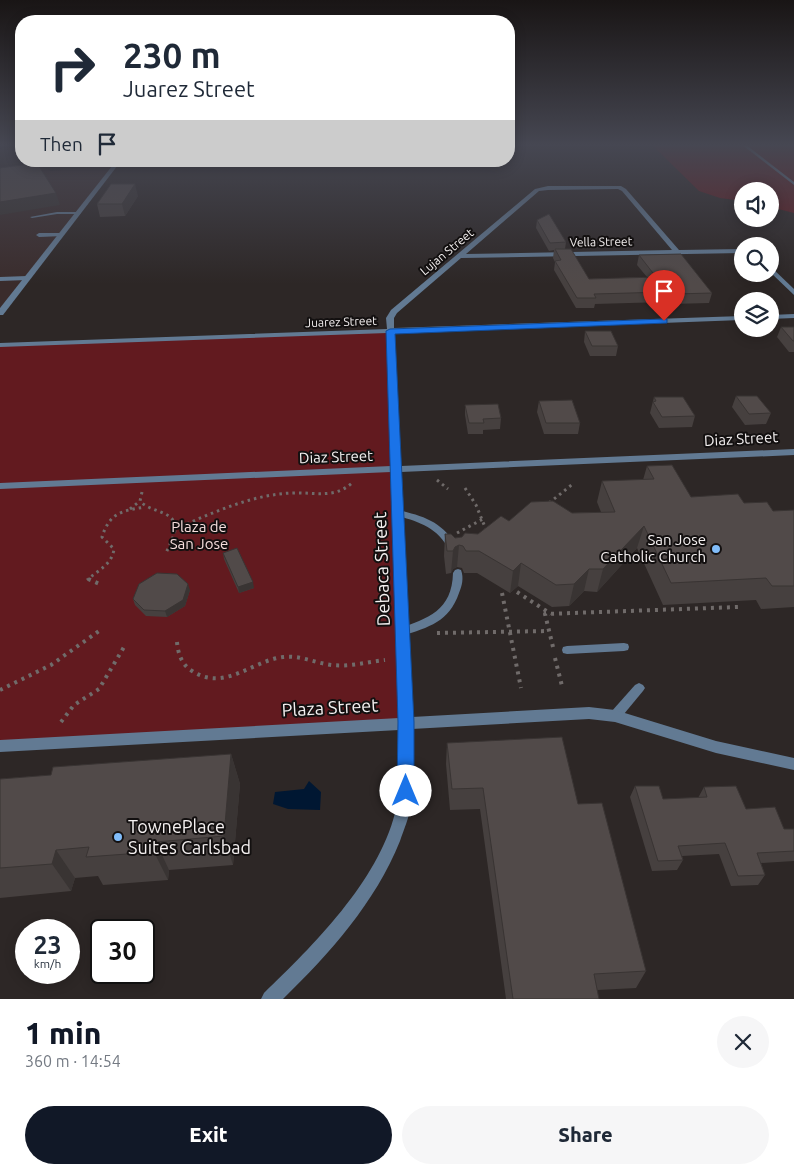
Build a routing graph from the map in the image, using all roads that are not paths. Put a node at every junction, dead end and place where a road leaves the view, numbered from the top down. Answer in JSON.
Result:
{"nodes":[{"id":1,"x":96,"y":191,"type":"edge"},
{"id":2,"x":536,"y":191,"type":"edge"},
{"id":3,"x":625,"y":191,"type":"edge"},
{"id":4,"x":79,"y":213,"type":"junction"},
{"id":5,"x":32,"y":217,"type":"dead end"},
{"id":6,"x":61,"y":235,"type":"junction"},
{"id":7,"x":39,"y":236,"type":"dead end"},
{"id":8,"x":734,"y":251,"type":"edge"},
{"id":9,"x":677,"y":252,"type":"junction"},
{"id":10,"x":460,"y":256,"type":"junction"},
{"id":11,"x":779,"y":277,"type":"edge"},
{"id":12,"x":27,"y":278,"type":"junction"},
{"id":13,"x":0,"y":279,"type":"edge"},
{"id":14,"x":794,"y":293,"type":"edge"},
{"id":15,"x":0,"y":313,"type":"edge"},
{"id":16,"x":794,"y":316,"type":"edge"},
{"id":17,"x":779,"y":317,"type":"edge"},
{"id":18,"x":734,"y":318,"type":"edge"},
{"id":19,"x":390,"y":331,"type":"junction"},
{"id":20,"x":0,"y":345,"type":"edge"},
{"id":21,"x":794,"y":452,"type":"edge"},
{"id":22,"x":396,"y":470,"type":"junction"},
{"id":23,"x":0,"y":486,"type":"edge"},
{"id":24,"x":398,"y":513,"type":"junction"},
{"id":25,"x":456,"y":556,"type":"edge"},
{"id":26,"x":458,"y":573,"type":"dead end"},
{"id":27,"x":402,"y":632,"type":"junction"},
{"id":28,"x":624,"y":648,"type":"dead end"},
{"id":29,"x":567,"y":650,"type":"dead end"},
{"id":30,"x":639,"y":688,"type":"dead end"},
{"id":31,"x":615,"y":716,"type":"junction"},
{"id":32,"x":406,"y":722,"type":"junction"},
{"id":33,"x":0,"y":746,"type":"edge"},
{"id":34,"x":794,"y":764,"type":"edge"},
{"id":35,"x":270,"y":999,"type":"edge"}],
"edges":[{"from":1,"to":4,"type":"street"},
{"from":2,"to":10,"type":"street","name":"Lujan Street"},
{"from":3,"to":9,"type":"street","name":"Lujan Street"},
{"from":4,"to":5,"type":"lane"},
{"from":4,"to":6,"type":"street"},
{"from":6,"to":7,"type":"lane"},
{"from":6,"to":12,"type":"street"},
{"from":8,"to":9,"type":"street","name":"Vella Street"},
{"from":9,"to":10,"type":"street","name":"Vella Street"},
{"from":10,"to":19,"type":"street","name":"Lujan Street"},
{"from":11,"to":14,"type":"street"},
{"from":12,"to":13,"type":"lane"},
{"from":12,"to":15,"type":"street"},
{"from":16,"to":17,"type":"street"},
{"from":18,"to":19,"type":"street","name":"Juarez Street"},
{"from":19,"to":20,"type":"street","name":"Juarez Street"},
{"from":19,"to":22,"type":"street","name":"Debaca Street"},
{"from":21,"to":22,"type":"street","name":"Diaz Street"},
{"from":22,"to":23,"type":"street","name":"Diaz Street"},
{"from":22,"to":24,"type":"street","name":"Debaca Street"},
{"from":24,"to":25,"type":"lane"},
{"from":24,"to":27,"type":"street","name":"Debaca Street"},
{"from":26,"to":27,"type":"lane"},
{"from":27,"to":32,"type":"street","name":"Debaca Street"},
{"from":28,"to":29,"type":"lane"},
{"from":30,"to":31,"type":"lane"},
{"from":31,"to":32,"type":"street","name":"Plaza Street"},
{"from":31,"to":34,"type":"street","name":"Plaza Street"},
{"from":32,"to":33,"type":"street","name":"Plaza Street"},
{"from":32,"to":35,"type":"street","name":"Debaca Street"}]}
